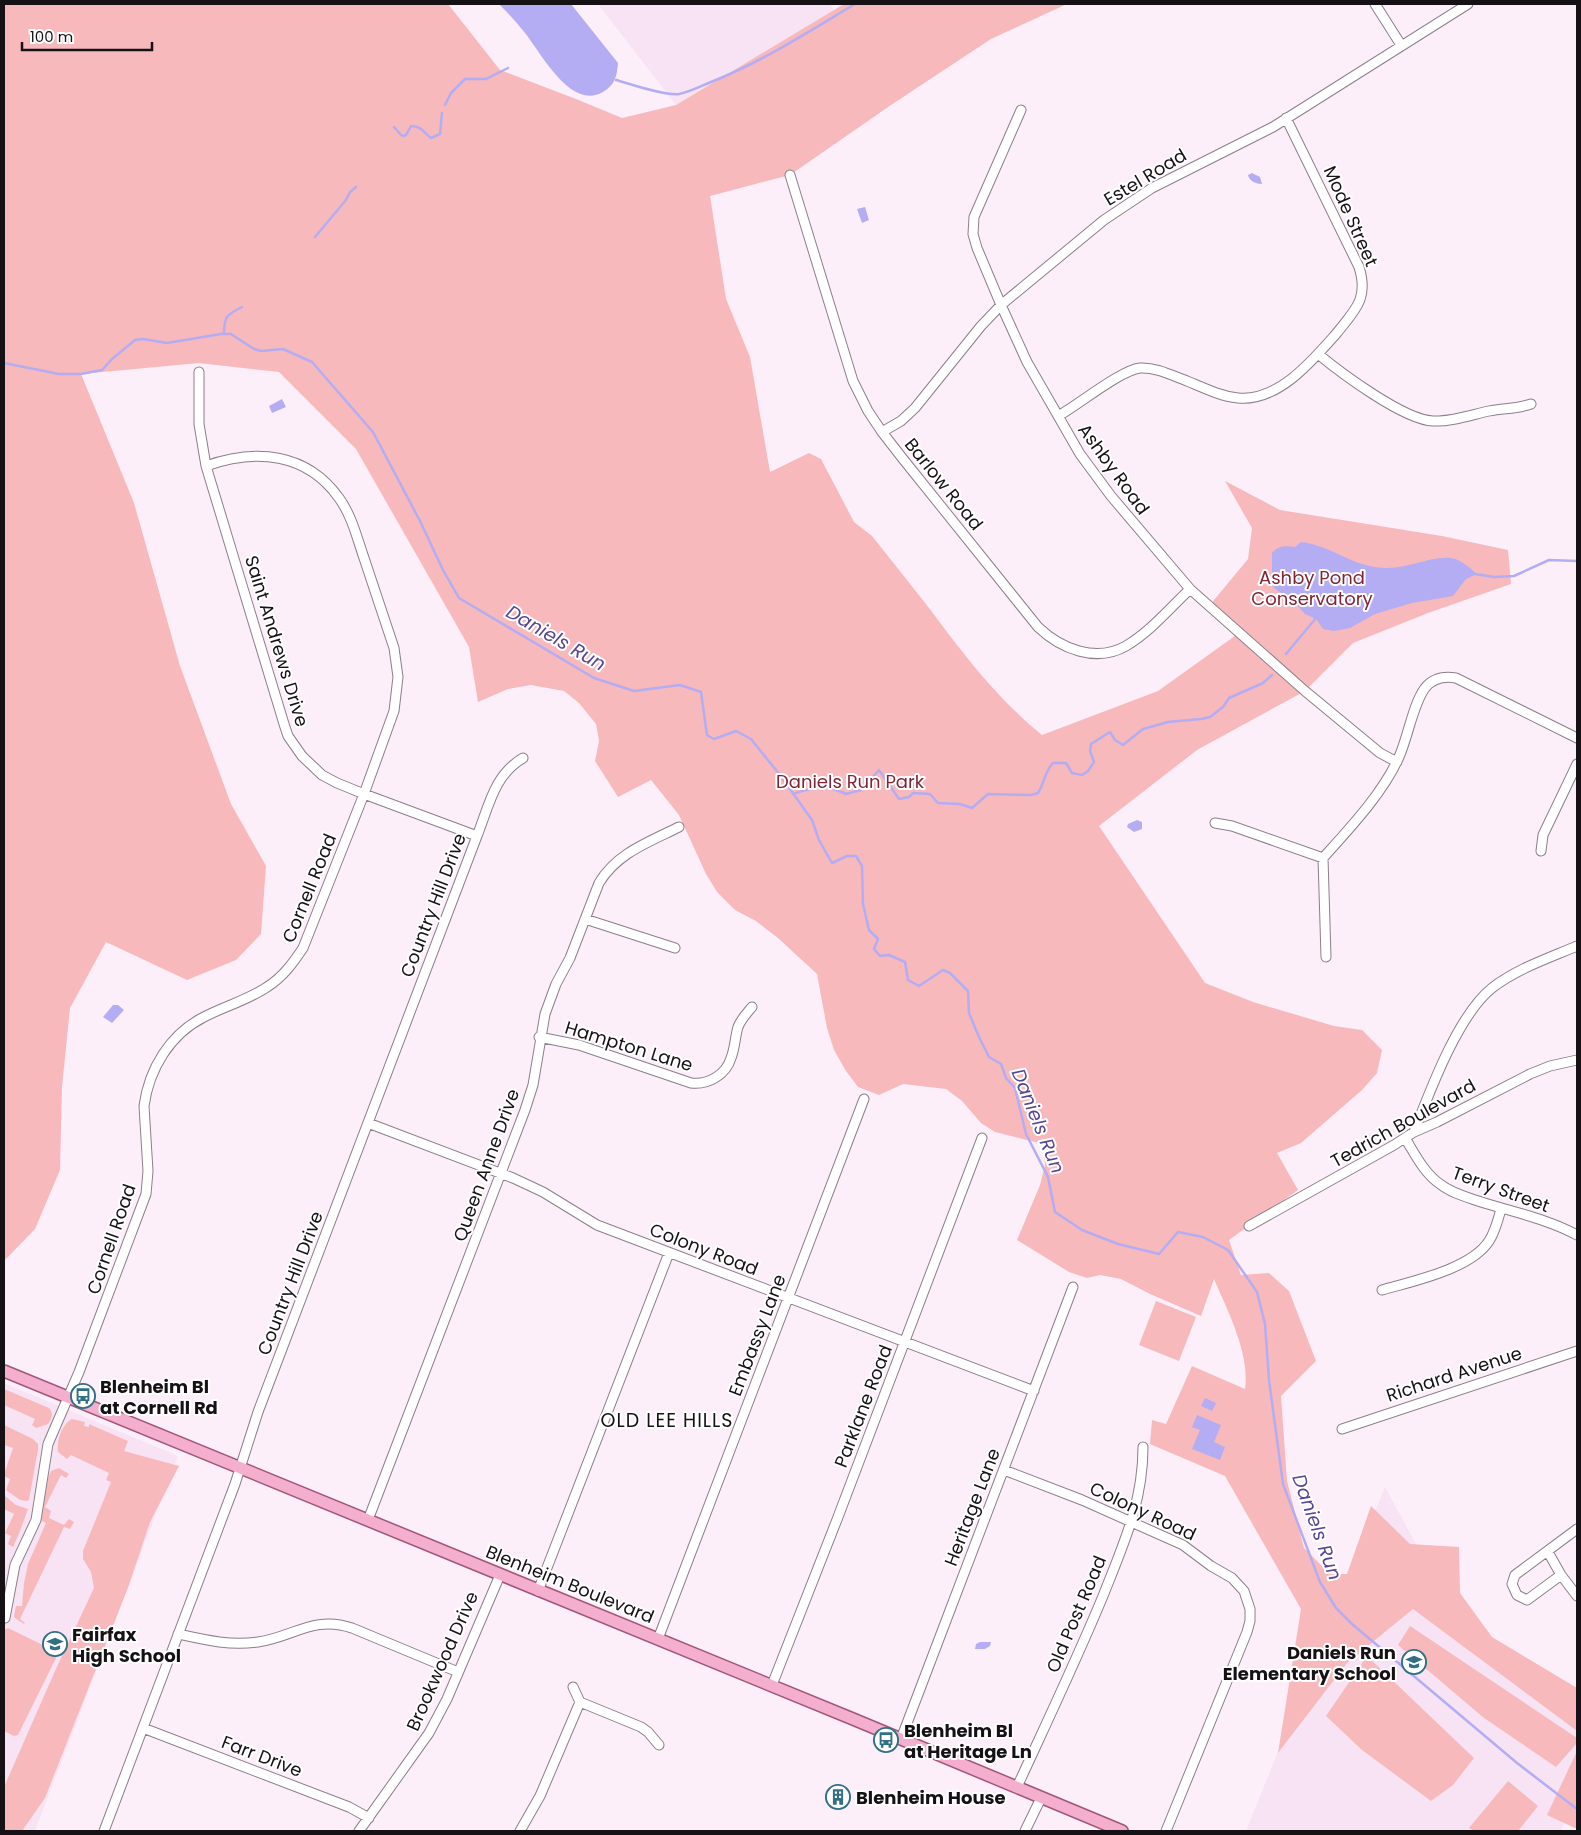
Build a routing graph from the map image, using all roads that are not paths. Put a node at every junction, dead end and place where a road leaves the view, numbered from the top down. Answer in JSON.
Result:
{"nodes":[{"id":1,"x":1375,"y":4,"type":"edge"},
{"id":2,"x":1468,"y":4,"type":"edge"},
{"id":3,"x":1401,"y":46,"type":"junction"},
{"id":4,"x":1021,"y":110,"type":"dead end"},
{"id":5,"x":1286,"y":118,"type":"junction"},
{"id":6,"x":790,"y":175,"type":"dead end"},
{"id":7,"x":1001,"y":305,"type":"junction"},
{"id":8,"x":1318,"y":354,"type":"junction"},
{"id":9,"x":199,"y":372,"type":"dead end"},
{"id":10,"x":1531,"y":404,"type":"dead end"},
{"id":11,"x":1058,"y":416,"type":"junction"},
{"id":12,"x":882,"y":432,"type":"junction"},
{"id":13,"x":206,"y":466,"type":"junction"},
{"id":14,"x":1190,"y":589,"type":"junction"},
{"id":15,"x":1577,"y":738,"type":"edge"},
{"id":16,"x":523,"y":758,"type":"dead end"},
{"id":17,"x":1397,"y":762,"type":"junction"},
{"id":18,"x":1577,"y":764,"type":"edge"},
{"id":19,"x":364,"y":794,"type":"junction"},
{"id":20,"x":1214,"y":823,"type":"dead end"},
{"id":21,"x":679,"y":827,"type":"dead end"},
{"id":22,"x":477,"y":836,"type":"junction"},
{"id":23,"x":1541,"y":851,"type":"dead end"},
{"id":24,"x":1323,"y":858,"type":"junction"},
{"id":25,"x":585,"y":919,"type":"junction"},
{"id":26,"x":1577,"y":946,"type":"edge"},
{"id":27,"x":675,"y":948,"type":"dead end"},
{"id":28,"x":1326,"y":957,"type":"dead end"},
{"id":29,"x":752,"y":1007,"type":"dead end"},
{"id":30,"x":539,"y":1037,"type":"junction"},
{"id":31,"x":1577,"y":1060,"type":"edge"},
{"id":32,"x":864,"y":1099,"type":"dead end"},
{"id":33,"x":368,"y":1123,"type":"junction"},
{"id":34,"x":1414,"y":1132,"type":"junction"},
{"id":35,"x":982,"y":1138,"type":"dead end"},
{"id":36,"x":1405,"y":1138,"type":"junction"},
{"id":37,"x":501,"y":1174,"type":"junction"},
{"id":38,"x":1501,"y":1209,"type":"junction"},
{"id":39,"x":1249,"y":1226,"type":"dead end"},
{"id":40,"x":1577,"y":1235,"type":"edge"},
{"id":41,"x":669,"y":1253,"type":"junction"},
{"id":42,"x":1073,"y":1286,"type":"dead end"},
{"id":43,"x":1382,"y":1290,"type":"dead end"},
{"id":44,"x":788,"y":1298,"type":"junction"},
{"id":45,"x":904,"y":1342,"type":"junction"},
{"id":46,"x":1577,"y":1351,"type":"edge"},
{"id":47,"x":4,"y":1371,"type":"edge"},
{"id":48,"x":1034,"y":1391,"type":"junction"},
{"id":49,"x":69,"y":1396,"type":"junction"},
{"id":50,"x":1342,"y":1429,"type":"dead end"},
{"id":51,"x":1143,"y":1447,"type":"dead end"},
{"id":52,"x":240,"y":1467,"type":"junction"},
{"id":53,"x":1004,"y":1470,"type":"junction"},
{"id":54,"x":368,"y":1520,"type":"junction"},
{"id":55,"x":1131,"y":1523,"type":"junction"},
{"id":56,"x":1577,"y":1528,"type":"edge"},
{"id":57,"x":1548,"y":1552,"type":"junction"},
{"id":58,"x":500,"y":1575,"type":"junction"},
{"id":59,"x":1561,"y":1575,"type":"junction"},
{"id":60,"x":538,"y":1591,"type":"junction"},
{"id":61,"x":1577,"y":1596,"type":"edge"},
{"id":62,"x":4,"y":1618,"type":"edge"},
{"id":63,"x":178,"y":1634,"type":"junction"},
{"id":64,"x":658,"y":1639,"type":"junction"},
{"id":65,"x":458,"y":1672,"type":"junction"},
{"id":66,"x":772,"y":1685,"type":"junction"},
{"id":67,"x":573,"y":1687,"type":"dead end"},
{"id":68,"x":580,"y":1702,"type":"junction"},
{"id":69,"x":143,"y":1728,"type":"junction"},
{"id":70,"x":901,"y":1739,"type":"junction"},
{"id":71,"x":659,"y":1745,"type":"dead end"},
{"id":72,"x":1016,"y":1787,"type":"junction"},
{"id":73,"x":1041,"y":1798,"type":"junction"},
{"id":74,"x":369,"y":1818,"type":"junction"},
{"id":75,"x":104,"y":1831,"type":"edge"},
{"id":76,"x":359,"y":1831,"type":"edge"},
{"id":77,"x":520,"y":1831,"type":"edge"},
{"id":78,"x":1025,"y":1831,"type":"edge"},
{"id":79,"x":1122,"y":1831,"type":"edge"},
{"id":80,"x":1166,"y":1831,"type":"edge"}],
"edges":[{"from":1,"to":3,"type":"street"},
{"from":2,"to":3,"type":"street","name":"Estel Road"},
{"from":3,"to":5,"type":"street","name":"Estel Road"},
{"from":4,"to":7,"type":"street","name":"Ashby Road"},
{"from":5,"to":7,"type":"street","name":"Estel Road"},
{"from":5,"to":8,"type":"street","name":"Mode Street"},
{"from":6,"to":12,"type":"street","name":"Barlow Road"},
{"from":7,"to":11,"type":"street","name":"Ashby Road"},
{"from":7,"to":12,"type":"street","name":"Estel Road"},
{"from":8,"to":10,"type":"street"},
{"from":8,"to":11,"type":"street","name":"Mode Street"},
{"from":9,"to":13,"type":"street","name":"Saint Andrews Drive"},
{"from":11,"to":14,"type":"street","name":"Ashby Road"},
{"from":12,"to":14,"type":"street","name":"Barlow Road"},
{"from":13,"to":19,"type":"street","name":"Saint Andrews Drive"},
{"from":13,"to":19,"type":"street","name":"Cornell Road"},
{"from":14,"to":17,"type":"street","name":"Ashby Road"},
{"from":15,"to":17,"type":"street"},
{"from":16,"to":22,"type":"street","name":"Country Hill Drive"},
{"from":17,"to":24,"type":"street"},
{"from":18,"to":23,"type":"street"},
{"from":19,"to":22,"type":"street","name":"Saint Andrews Drive"},
{"from":19,"to":49,"type":"street","name":"Cornell Road"},
{"from":20,"to":24,"type":"street"},
{"from":21,"to":25,"type":"street","name":"Queen Anne Drive"},
{"from":22,"to":33,"type":"street","name":"Country Hill Drive"},
{"from":24,"to":28,"type":"street"},
{"from":25,"to":27,"type":"street"},
{"from":25,"to":30,"type":"street","name":"Queen Anne Drive"},
{"from":26,"to":34,"type":"street"},
{"from":29,"to":30,"type":"street","name":"Hampton Lane"},
{"from":30,"to":37,"type":"street","name":"Queen Anne Drive"},
{"from":31,"to":34,"type":"street","name":"Tedrich Boulevard"},
{"from":32,"to":44,"type":"street","name":"Embassy Lane"},
{"from":33,"to":37,"type":"street","name":"Colony Road"},
{"from":33,"to":52,"type":"street","name":"Country Hill Drive"},
{"from":34,"to":36,"type":"street","name":"Tedrich Boulevard"},
{"from":35,"to":45,"type":"street","name":"Parklane Road"},
{"from":36,"to":38,"type":"street","name":"Terry Street"},
{"from":36,"to":39,"type":"street","name":"Tedrich Boulevard"},
{"from":37,"to":41,"type":"street","name":"Colony Road"},
{"from":37,"to":54,"type":"street","name":"Queen Anne Drive"},
{"from":38,"to":40,"type":"street","name":"Terry Street"},
{"from":38,"to":43,"type":"street"},
{"from":41,"to":44,"type":"street","name":"Colony Road"},
{"from":41,"to":60,"type":"street"},
{"from":42,"to":48,"type":"street","name":"Heritage Lane"},
{"from":44,"to":45,"type":"street","name":"Colony Road"},
{"from":44,"to":64,"type":"street","name":"Embassy Lane"},
{"from":45,"to":48,"type":"street","name":"Colony Road"},
{"from":45,"to":66,"type":"street","name":"Parklane Road"},
{"from":46,"to":50,"type":"street","name":"Richard Avenue"},
{"from":47,"to":49,"type":"main road","name":"Blenheim Boulevard"},
{"from":48,"to":53,"type":"street","name":"Heritage Lane"},
{"from":49,"to":52,"type":"main road","name":"Blenheim Boulevard"},
{"from":49,"to":62,"type":"street","name":"Cornell Road"},
{"from":51,"to":55,"type":"street","name":"Old Post Road"},
{"from":52,"to":54,"type":"main road","name":"Blenheim Boulevard"},
{"from":52,"to":63,"type":"street","name":"Country Hill Drive"},
{"from":53,"to":55,"type":"street","name":"Colony Road"},
{"from":53,"to":70,"type":"street","name":"Heritage Lane"},
{"from":54,"to":58,"type":"main road","name":"Blenheim Boulevard"},
{"from":55,"to":72,"type":"street","name":"Old Post Road"},
{"from":55,"to":80,"type":"street","name":"Colony Road"},
{"from":56,"to":57,"type":"street"},
{"from":57,"to":59,"type":"street"},
{"from":57,"to":59,"type":"street"},
{"from":58,"to":60,"type":"main road","name":"Blenheim Boulevard"},
{"from":58,"to":65,"type":"street","name":"Brookwood Drive"},
{"from":59,"to":61,"type":"street"},
{"from":60,"to":64,"type":"main road","name":"Blenheim Boulevard"},
{"from":63,"to":65,"type":"street"},
{"from":63,"to":69,"type":"street","name":"Country Hill Drive"},
{"from":64,"to":66,"type":"main road","name":"Blenheim Boulevard"},
{"from":65,"to":74,"type":"street","name":"Brookwood Drive"},
{"from":66,"to":70,"type":"main road","name":"Blenheim Boulevard"},
{"from":67,"to":68,"type":"street"},
{"from":68,"to":71,"type":"street"},
{"from":68,"to":77,"type":"street"},
{"from":69,"to":74,"type":"street","name":"Farr Drive"},
{"from":69,"to":75,"type":"street","name":"Country Hill Drive"},
{"from":70,"to":72,"type":"main road","name":"Blenheim Boulevard"},
{"from":72,"to":73,"type":"main road","name":"Blenheim Boulevard"},
{"from":73,"to":78,"type":"street"},
{"from":73,"to":79,"type":"main road","name":"Blenheim Boulevard"},
{"from":74,"to":76,"type":"street","name":"Brookwood Drive"}]}
